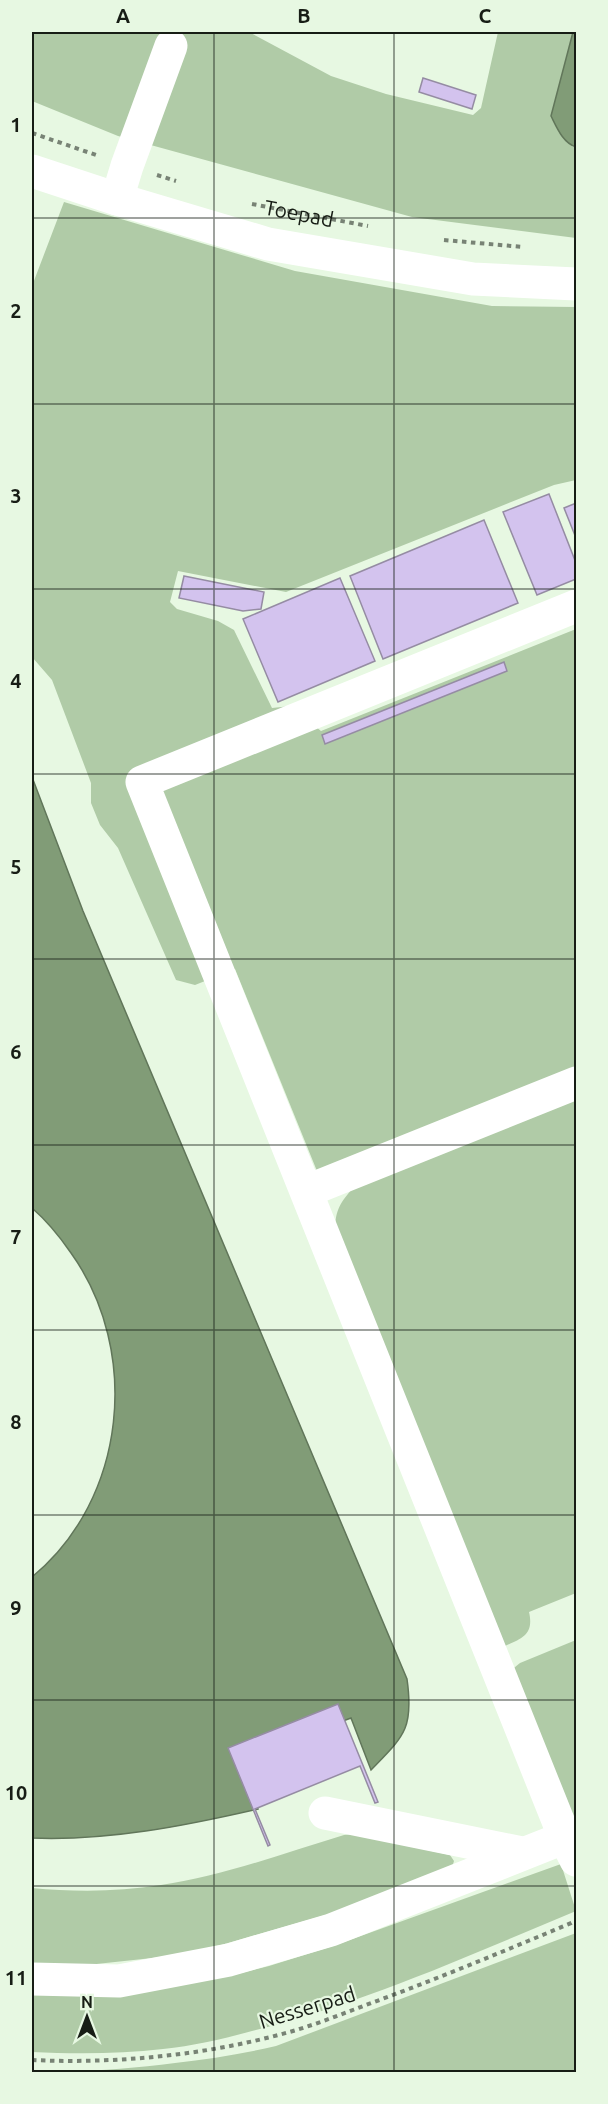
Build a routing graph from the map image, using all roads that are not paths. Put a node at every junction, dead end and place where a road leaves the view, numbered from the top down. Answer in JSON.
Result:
{"nodes":[{"id":1,"x":171,"y":46,"type":"dead end"},
{"id":2,"x":32,"y":171,"type":"edge"},
{"id":3,"x":117,"y":199,"type":"junction"},
{"id":4,"x":576,"y":284,"type":"edge"},
{"id":5,"x":576,"y":606,"type":"edge"},
{"id":6,"x":576,"y":1083,"type":"edge"},
{"id":7,"x":307,"y":1191,"type":"junction"},
{"id":8,"x":325,"y":1813,"type":"dead end"},
{"id":9,"x":573,"y":1844,"type":"edge"},
{"id":10,"x":522,"y":1853,"type":"junction"},
{"id":11,"x":32,"y":1979,"type":"edge"}],
"edges":[{"from":1,"to":3,"type":"street"},
{"from":2,"to":3,"type":"street","name":"Toepad"},
{"from":3,"to":4,"type":"street","name":"Toepad"},
{"from":5,"to":7,"type":"street"},
{"from":6,"to":7,"type":"street"},
{"from":7,"to":9,"type":"street"},
{"from":8,"to":10,"type":"street"},
{"from":9,"to":10,"type":"street"},
{"from":10,"to":11,"type":"street"}]}
